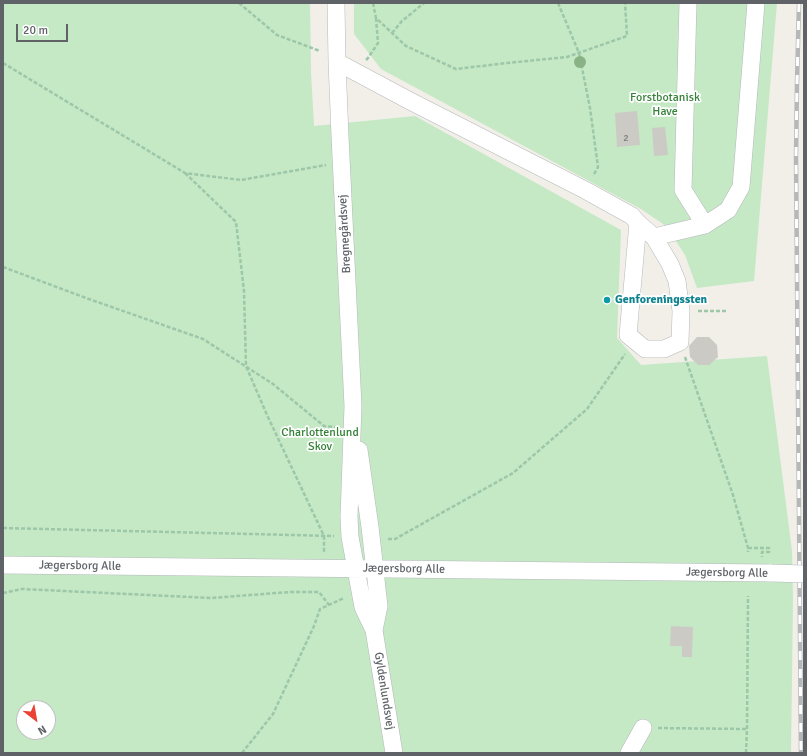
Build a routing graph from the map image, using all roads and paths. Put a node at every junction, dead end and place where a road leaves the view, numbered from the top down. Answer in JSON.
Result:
{"nodes":[{"id":1,"x":239,"y":3,"type":"edge"},
{"id":2,"x":336,"y":3,"type":"edge"},
{"id":3,"x":373,"y":3,"type":"edge"},
{"id":4,"x":424,"y":3,"type":"edge"},
{"id":5,"x":558,"y":3,"type":"edge"},
{"id":6,"x":625,"y":3,"type":"edge"},
{"id":7,"x":688,"y":3,"type":"edge"},
{"id":8,"x":756,"y":3,"type":"edge"},
{"id":9,"x":376,"y":18,"type":"junction"},
{"id":10,"x":392,"y":33,"type":"junction"},
{"id":11,"x":579,"y":53,"type":"junction"},
{"id":12,"x":3,"y":63,"type":"edge"},
{"id":13,"x":345,"y":65,"type":"junction"},
{"id":14,"x":342,"y":163,"type":"junction"},
{"id":15,"x":185,"y":173,"type":"junction"},
{"id":16,"x":585,"y":190,"type":"junction"},
{"id":17,"x":638,"y":223,"type":"junction"},
{"id":18,"x":705,"y":225,"type":"junction"},
{"id":19,"x":654,"y":237,"type":"junction"},
{"id":20,"x":3,"y":267,"type":"edge"},
{"id":21,"x":681,"y":311,"type":"junction"},
{"id":22,"x":727,"y":311,"type":"dead end"},
{"id":23,"x":636,"y":342,"type":"junction"},
{"id":24,"x":680,"y":342,"type":"junction"},
{"id":25,"x":246,"y":366,"type":"junction"},
{"id":26,"x":353,"y":406,"type":"junction"},
{"id":27,"x":352,"y":428,"type":"junction"},
{"id":28,"x":3,"y":528,"type":"edge"},
{"id":29,"x":324,"y":536,"type":"junction"},
{"id":30,"x":350,"y":537,"type":"junction"},
{"id":31,"x":372,"y":538,"type":"junction"},
{"id":32,"x":748,"y":548,"type":"junction"},
{"id":33,"x":748,"y":552,"type":"dead end"},
{"id":34,"x":762,"y":552,"type":"dead end"},
{"id":35,"x":3,"y":565,"type":"edge"},
{"id":36,"x":356,"y":569,"type":"junction"},
{"id":37,"x":375,"y":569,"type":"junction"},
{"id":38,"x":804,"y":574,"type":"edge"},
{"id":39,"x":3,"y":593,"type":"edge"},
{"id":40,"x":748,"y":596,"type":"dead end"},
{"id":41,"x":361,"y":598,"type":"junction"},
{"id":42,"x":329,"y":605,"type":"junction"},
{"id":43,"x":374,"y":630,"type":"junction"},
{"id":44,"x":643,"y":728,"type":"joint"},
{"id":45,"x":748,"y":729,"type":"junction"},
{"id":46,"x":242,"y":753,"type":"edge"},
{"id":47,"x":394,"y":753,"type":"edge"},
{"id":48,"x":629,"y":753,"type":"edge"},
{"id":49,"x":746,"y":753,"type":"edge"}],
"edges":[{"from":1,"to":13,"type":"path"},
{"from":2,"to":13,"type":"street","name":"Bregnegårdsvej"},
{"from":3,"to":9,"type":"path"},
{"from":4,"to":10,"type":"path"},
{"from":5,"to":11,"type":"path"},
{"from":6,"to":11,"type":"path"},
{"from":7,"to":18,"type":"street"},
{"from":8,"to":18,"type":"street"},
{"from":9,"to":10,"type":"path"},
{"from":9,"to":13,"type":"path"},
{"from":10,"to":11,"type":"path"},
{"from":11,"to":16,"type":"path"},
{"from":12,"to":15,"type":"path"},
{"from":13,"to":14,"type":"street","name":"Bregnegårdsvej"},
{"from":13,"to":16,"type":"street"},
{"from":14,"to":15,"type":"path"},
{"from":14,"to":26,"type":"street","name":"Bregnegårdsvej"},
{"from":15,"to":25,"type":"path"},
{"from":16,"to":17,"type":"street"},
{"from":17,"to":19,"type":"street"},
{"from":17,"to":23,"type":"street"},
{"from":18,"to":19,"type":"street"},
{"from":19,"to":21,"type":"street"},
{"from":20,"to":25,"type":"path"},
{"from":21,"to":22,"type":"path"},
{"from":21,"to":24,"type":"street"},
{"from":23,"to":24,"type":"street"},
{"from":23,"to":31,"type":"path"},
{"from":24,"to":32,"type":"path"},
{"from":25,"to":27,"type":"path"},
{"from":25,"to":29,"type":"path"},
{"from":26,"to":27,"type":"street","name":"Bregnegårdsvej"},
{"from":26,"to":31,"type":"street","name":"Bregnegårdsvej"},
{"from":27,"to":30,"type":"street","name":"Bregnegårdsvej"},
{"from":28,"to":29,"type":"path"},
{"from":29,"to":30,"type":"path"},
{"from":30,"to":36,"type":"street","name":"Bregnegårdsvej"},
{"from":31,"to":37,"type":"street","name":"Bregnegårdsvej"},
{"from":32,"to":33,"type":"path"},
{"from":32,"to":34,"type":"path"},
{"from":35,"to":36,"type":"street","name":"Jægersborg Alle"},
{"from":36,"to":37,"type":"street","name":"Jægersborg Alle"},
{"from":36,"to":41,"type":"street","name":"Gyldenlundsvej"},
{"from":37,"to":38,"type":"street","name":"Jægersborg Alle","bridge":true},
{"from":37,"to":43,"type":"street","name":"Gyldenlundsvej"},
{"from":39,"to":42,"type":"path"},
{"from":40,"to":45,"type":"path"},
{"from":41,"to":42,"type":"path"},
{"from":41,"to":43,"type":"street","name":"Gyldenlundsvej"},
{"from":42,"to":46,"type":"path"},
{"from":43,"to":47,"type":"street","name":"Gyldenlundsvej"},
{"from":44,"to":45,"type":"path"},
{"from":44,"to":48,"type":"street"},
{"from":45,"to":49,"type":"path"}]}
